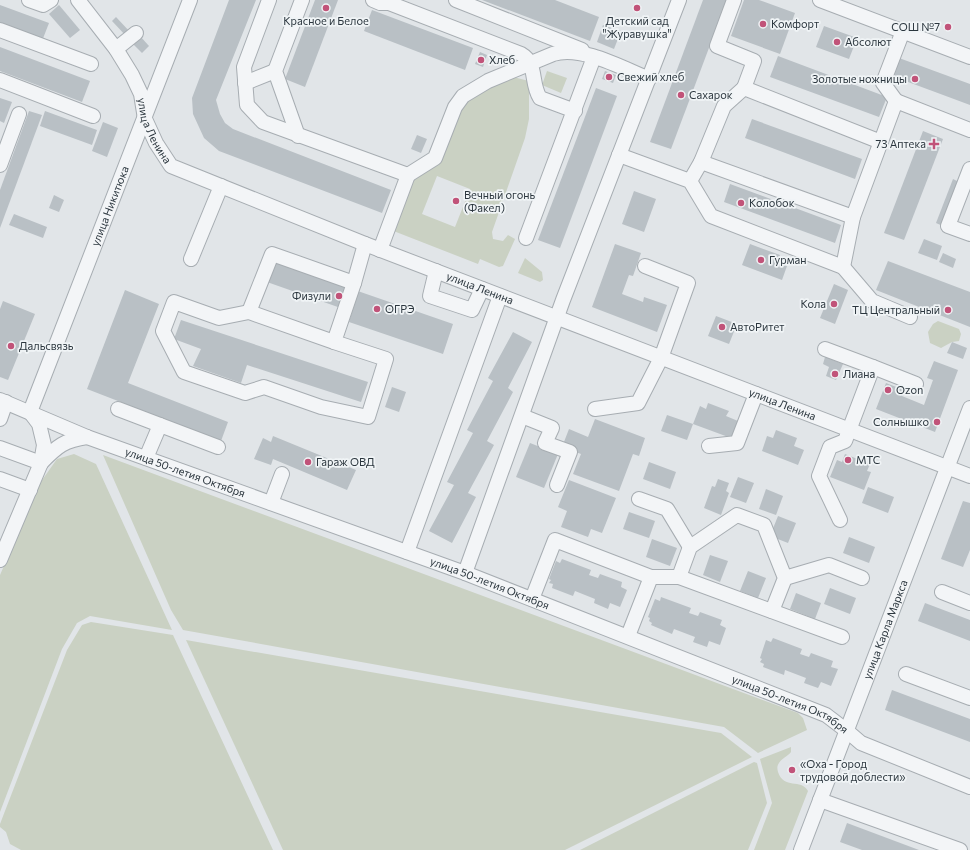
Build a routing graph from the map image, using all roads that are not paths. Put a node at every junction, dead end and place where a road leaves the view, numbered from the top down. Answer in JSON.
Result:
{"nodes":[{"id":1,"x":29,"y":0,"type":"edge"},
{"id":2,"x":51,"y":0,"type":"edge"},
{"id":3,"x":78,"y":0,"type":"edge"},
{"id":4,"x":190,"y":0,"type":"edge"},
{"id":5,"x":270,"y":0,"type":"edge"},
{"id":6,"x":302,"y":0,"type":"edge"},
{"id":7,"x":373,"y":0,"type":"edge"},
{"id":8,"x":456,"y":0,"type":"edge"},
{"id":9,"x":679,"y":0,"type":"edge"},
{"id":10,"x":734,"y":0,"type":"edge"},
{"id":11,"x":820,"y":0,"type":"edge"},
{"id":12,"x":0,"y":30,"type":"edge"},
{"id":13,"x":902,"y":31,"type":"junction"},
{"id":14,"x":136,"y":33,"type":"dead end"},
{"id":15,"x":116,"y":49,"type":"junction"},
{"id":16,"x":594,"y":57,"type":"junction"},
{"id":17,"x":970,"y":57,"type":"edge"},
{"id":18,"x":532,"y":63,"type":"junction"},
{"id":19,"x":91,"y":64,"type":"dead end"},
{"id":20,"x":275,"y":71,"type":"junction"},
{"id":21,"x":649,"y":79,"type":"junction"},
{"id":22,"x":0,"y":80,"type":"edge"},
{"id":23,"x":245,"y":83,"type":"junction"},
{"id":24,"x":744,"y":88,"type":"junction"},
{"id":25,"x":896,"y":101,"type":"junction"},
{"id":26,"x":575,"y":111,"type":"junction"},
{"id":27,"x":20,"y":114,"type":"dead end"},
{"id":28,"x":93,"y":116,"type":"dead end"},
{"id":29,"x":145,"y":119,"type":"junction"},
{"id":30,"x":970,"y":130,"type":"edge"},
{"id":31,"x":6,"y":134,"type":"edge"},
{"id":32,"x":298,"y":136,"type":"junction"},
{"id":33,"x":881,"y":142,"type":"junction"},
{"id":34,"x":619,"y":155,"type":"junction"},
{"id":35,"x":702,"y":162,"type":"junction"},
{"id":36,"x":0,"y":165,"type":"edge"},
{"id":37,"x":970,"y":169,"type":"edge"},
{"id":38,"x":408,"y":175,"type":"junction"},
{"id":39,"x":690,"y":181,"type":"junction"},
{"id":40,"x":222,"y":186,"type":"junction"},
{"id":41,"x":853,"y":217,"type":"junction"},
{"id":42,"x":970,"y":234,"type":"edge"},
{"id":43,"x":526,"y":238,"type":"dead end"},
{"id":44,"x":366,"y":244,"type":"junction"},
{"id":45,"x":380,"y":250,"type":"junction"},
{"id":46,"x":191,"y":259,"type":"dead end"},
{"id":47,"x":645,"y":266,"type":"dead end"},
{"id":48,"x":843,"y":267,"type":"junction"},
{"id":49,"x":436,"y":271,"type":"junction"},
{"id":50,"x":354,"y":283,"type":"junction"},
{"id":51,"x":482,"y":289,"type":"junction"},
{"id":52,"x":500,"y":296,"type":"junction"},
{"id":53,"x":249,"y":312,"type":"junction"},
{"id":54,"x":910,"y":317,"type":"dead end"},
{"id":55,"x":557,"y":318,"type":"junction"},
{"id":56,"x":334,"y":342,"type":"junction"},
{"id":57,"x":825,"y":349,"type":"dead end"},
{"id":58,"x":661,"y":358,"type":"junction"},
{"id":59,"x":873,"y":367,"type":"junction"},
{"id":60,"x":916,"y":384,"type":"dead end"},
{"id":61,"x":756,"y":394,"type":"junction"},
{"id":62,"x":3,"y":401,"type":"edge"},
{"id":63,"x":970,"y":408,"type":"edge"},
{"id":64,"x":118,"y":409,"type":"dead end"},
{"id":65,"x":595,"y":409,"type":"dead end"},
{"id":66,"x":30,"y":412,"type":"junction"},
{"id":67,"x":522,"y":416,"type":"junction"},
{"id":68,"x":0,"y":419,"type":"edge"},
{"id":69,"x":160,"y":425,"type":"junction"},
{"id":70,"x":850,"y":430,"type":"junction"},
{"id":71,"x":87,"y":437,"type":"junction"},
{"id":72,"x":709,"y":446,"type":"dead end"},
{"id":73,"x":0,"y":448,"type":"edge"},
{"id":74,"x":218,"y":448,"type":"dead end"},
{"id":75,"x":146,"y":458,"type":"junction"},
{"id":76,"x":41,"y":463,"type":"junction"},
{"id":77,"x":947,"y":468,"type":"junction"},
{"id":78,"x":282,"y":474,"type":"dead end"},
{"id":79,"x":970,"y":476,"type":"edge"},
{"id":80,"x":0,"y":479,"type":"edge"},
{"id":81,"x":557,"y":485,"type":"dead end"},
{"id":82,"x":30,"y":490,"type":"junction"},
{"id":83,"x":639,"y":499,"type":"dead end"},
{"id":84,"x":271,"y":503,"type":"junction"},
{"id":85,"x":840,"y":520,"type":"dead end"},
{"id":86,"x":690,"y":547,"type":"junction"},
{"id":87,"x":407,"y":552,"type":"junction"},
{"id":88,"x":0,"y":560,"type":"edge"},
{"id":89,"x":465,"y":574,"type":"junction"},
{"id":90,"x":651,"y":576,"type":"junction"},
{"id":91,"x":679,"y":577,"type":"junction"},
{"id":92,"x":785,"y":578,"type":"junction"},
{"id":93,"x":862,"y":578,"type":"dead end"},
{"id":94,"x":942,"y":592,"type":"dead end"},
{"id":95,"x":532,"y":599,"type":"junction"},
{"id":96,"x":969,"y":599,"type":"edge"},
{"id":97,"x":772,"y":612,"type":"junction"},
{"id":98,"x":628,"y":636,"type":"junction"},
{"id":99,"x":842,"y":637,"type":"dead end"},
{"id":100,"x":906,"y":674,"type":"dead end"},
{"id":101,"x":970,"y":698,"type":"edge"},
{"id":102,"x":847,"y":731,"type":"junction"},
{"id":103,"x":970,"y":787,"type":"edge"},
{"id":104,"x":820,"y":800,"type":"junction"},
{"id":105,"x":801,"y":850,"type":"edge"},
{"id":106,"x":960,"y":850,"type":"edge"}],
"edges":[{"from":1,"to":2,"type":"street"},
{"from":3,"to":15,"type":"street","name":"улица Ленина"},
{"from":4,"to":29,"type":"street","name":"улица Никитюка"},
{"from":5,"to":23,"type":"street"},
{"from":6,"to":20,"type":"street"},
{"from":7,"to":18,"type":"street"},
{"from":8,"to":16,"type":"street"},
{"from":9,"to":21,"type":"street"},
{"from":10,"to":24,"type":"street"},
{"from":11,"to":13,"type":"street"},
{"from":12,"to":19,"type":"street"},
{"from":13,"to":17,"type":"street"},
{"from":13,"to":25,"type":"street"},
{"from":14,"to":15,"type":"street"},
{"from":15,"to":29,"type":"street","name":"улица Ленина"},
{"from":16,"to":18,"type":"street"},
{"from":16,"to":21,"type":"street"},
{"from":16,"to":26,"type":"street"},
{"from":18,"to":26,"type":"street"},
{"from":18,"to":38,"type":"street"},
{"from":20,"to":23,"type":"street"},
{"from":20,"to":32,"type":"street"},
{"from":21,"to":34,"type":"street"},
{"from":22,"to":28,"type":"street"},
{"from":23,"to":32,"type":"street"},
{"from":24,"to":33,"type":"street"},
{"from":24,"to":35,"type":"street"},
{"from":25,"to":30,"type":"street"},
{"from":25,"to":33,"type":"street"},
{"from":26,"to":43,"type":"street"},
{"from":27,"to":31,"type":"street"},
{"from":29,"to":40,"type":"street","name":"улица Ленина"},
{"from":29,"to":66,"type":"street","name":"улица Никитюка"},
{"from":31,"to":36,"type":"street"},
{"from":32,"to":38,"type":"street"},
{"from":33,"to":41,"type":"street"},
{"from":34,"to":39,"type":"street"},
{"from":34,"to":55,"type":"street"},
{"from":35,"to":39,"type":"street"},
{"from":35,"to":41,"type":"street"},
{"from":37,"to":42,"type":"street"},
{"from":38,"to":45,"type":"street"},
{"from":39,"to":48,"type":"street"},
{"from":40,"to":44,"type":"street","name":"улица Ленина"},
{"from":40,"to":46,"type":"street"},
{"from":41,"to":48,"type":"street"},
{"from":44,"to":45,"type":"street","name":"улица Ленина"},
{"from":44,"to":50,"type":"street"},
{"from":45,"to":49,"type":"street","name":"улица Ленина"},
{"from":47,"to":58,"type":"street"},
{"from":48,"to":54,"type":"street"},
{"from":49,"to":51,"type":"street","name":"улица Ленина"},
{"from":49,"to":51,"type":"street"},
{"from":50,"to":53,"type":"street"},
{"from":50,"to":56,"type":"street"},
{"from":51,"to":52,"type":"street","name":"улица Ленина"},
{"from":52,"to":55,"type":"street","name":"улица Ленина"},
{"from":52,"to":87,"type":"street"},
{"from":53,"to":56,"type":"street"},
{"from":53,"to":56,"type":"street"},
{"from":55,"to":58,"type":"street","name":"улица Ленина"},
{"from":55,"to":67,"type":"street"},
{"from":57,"to":59,"type":"street"},
{"from":58,"to":61,"type":"street","name":"улица Ленина"},
{"from":58,"to":65,"type":"street"},
{"from":59,"to":60,"type":"street"},
{"from":59,"to":70,"type":"street"},
{"from":61,"to":70,"type":"street","name":"улица Ленина"},
{"from":61,"to":72,"type":"street"},
{"from":62,"to":66,"type":"street","name":"улица 50-летия Октября"},
{"from":62,"to":68,"type":"street"},
{"from":63,"to":77,"type":"street","name":"улица Карла Маркса"},
{"from":64,"to":69,"type":"street"},
{"from":66,"to":71,"type":"street","name":"улица 50-летия Октября"},
{"from":66,"to":76,"type":"street"},
{"from":67,"to":81,"type":"street"},
{"from":67,"to":89,"type":"street"},
{"from":69,"to":74,"type":"street"},
{"from":69,"to":75,"type":"street"},
{"from":70,"to":77,"type":"street","name":"улица Ленина"},
{"from":70,"to":85,"type":"street"},
{"from":71,"to":75,"type":"street","name":"улица 50-летия Октября"},
{"from":71,"to":76,"type":"street"},
{"from":73,"to":76,"type":"street"},
{"from":75,"to":84,"type":"street","name":"улица 50-летия Октября"},
{"from":76,"to":82,"type":"street"},
{"from":77,"to":79,"type":"street","name":"улица Ленина"},
{"from":77,"to":102,"type":"street","name":"улица Карла Маркса"},
{"from":78,"to":84,"type":"street"},
{"from":80,"to":82,"type":"street"},
{"from":82,"to":88,"type":"street"},
{"from":83,"to":86,"type":"street"},
{"from":84,"to":87,"type":"street","name":"улица 50-летия Октября"},
{"from":86,"to":91,"type":"street"},
{"from":86,"to":92,"type":"street"},
{"from":87,"to":89,"type":"street","name":"улица 50-летия Октября"},
{"from":89,"to":95,"type":"street","name":"улица 50-летия Октября"},
{"from":90,"to":91,"type":"street"},
{"from":90,"to":95,"type":"street"},
{"from":90,"to":98,"type":"street"},
{"from":91,"to":97,"type":"street"},
{"from":92,"to":93,"type":"street"},
{"from":92,"to":97,"type":"street"},
{"from":94,"to":96,"type":"street"},
{"from":95,"to":98,"type":"street","name":"улица 50-летия Октября"},
{"from":97,"to":99,"type":"street"},
{"from":98,"to":102,"type":"street","name":"улица 50-летия Октября"},
{"from":100,"to":101,"type":"street"},
{"from":102,"to":103,"type":"street","name":"улица 50-летия Октября"},
{"from":102,"to":104,"type":"street","name":"улица Карла Маркса"},
{"from":104,"to":105,"type":"street","name":"улица Карла Маркса"},
{"from":104,"to":106,"type":"street"}]}
